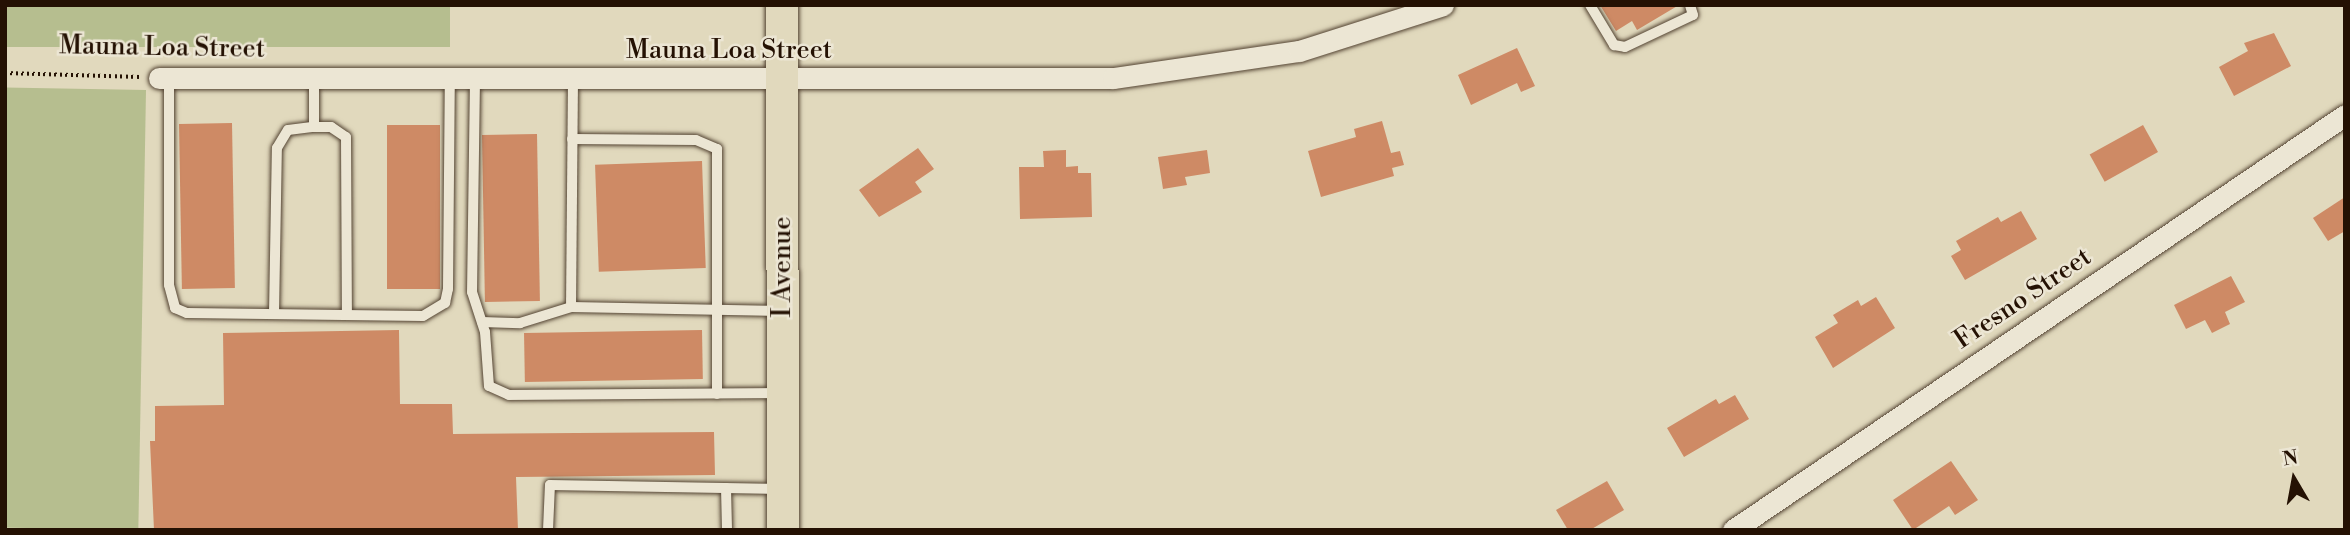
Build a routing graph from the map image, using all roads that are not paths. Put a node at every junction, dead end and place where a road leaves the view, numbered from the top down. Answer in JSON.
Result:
{"nodes":[{"id":1,"x":782,"y":5,"type":"edge"},
{"id":2,"x":1443,"y":5,"type":"edge"},
{"id":3,"x":1590,"y":5,"type":"edge"},
{"id":4,"x":1690,"y":5,"type":"edge"},
{"id":5,"x":164,"y":78,"type":"joint"},
{"id":6,"x":314,"y":79,"type":"junction"},
{"id":7,"x":450,"y":79,"type":"junction"},
{"id":8,"x":475,"y":79,"type":"junction"},
{"id":9,"x":573,"y":79,"type":"junction"},
{"id":10,"x":782,"y":80,"type":"junction"},
{"id":11,"x":2345,"y":116,"type":"edge"},
{"id":12,"x":314,"y":127,"type":"junction"},
{"id":13,"x":572,"y":139,"type":"junction"},
{"id":14,"x":571,"y":307,"type":"junction"},
{"id":15,"x":718,"y":310,"type":"junction"},
{"id":16,"x":783,"y":311,"type":"junction"},
{"id":17,"x":274,"y":314,"type":"junction"},
{"id":18,"x":347,"y":315,"type":"junction"},
{"id":19,"x":482,"y":322,"type":"junction"},
{"id":20,"x":783,"y":393,"type":"junction"},
{"id":21,"x":717,"y":394,"type":"junction"},
{"id":22,"x":726,"y":488,"type":"junction"},
{"id":23,"x":783,"y":489,"type":"junction"},
{"id":24,"x":548,"y":530,"type":"edge"},
{"id":25,"x":727,"y":530,"type":"edge"},
{"id":26,"x":783,"y":530,"type":"edge"},
{"id":27,"x":1733,"y":530,"type":"edge"}],
"edges":[{"from":1,"to":10,"type":"main road","name":"I Avenue"},
{"from":2,"to":10,"type":"street","name":"Mauna Loa Street"},
{"from":3,"to":4,"type":"lane"},
{"from":5,"to":6,"type":"street","name":"Mauna Loa Street"},
{"from":5,"to":17,"type":"lane"},
{"from":6,"to":7,"type":"street","name":"Mauna Loa Street"},
{"from":6,"to":12,"type":"lane"},
{"from":7,"to":8,"type":"street","name":"Mauna Loa Street"},
{"from":7,"to":18,"type":"lane"},
{"from":8,"to":9,"type":"street","name":"Mauna Loa Street"},
{"from":8,"to":19,"type":"lane"},
{"from":9,"to":10,"type":"street","name":"Mauna Loa Street"},
{"from":9,"to":13,"type":"lane"},
{"from":10,"to":16,"type":"main road","name":"I Avenue"},
{"from":11,"to":27,"type":"street","name":"Fresno Street"},
{"from":12,"to":17,"type":"lane"},
{"from":12,"to":18,"type":"lane"},
{"from":13,"to":14,"type":"lane"},
{"from":13,"to":15,"type":"lane"},
{"from":14,"to":15,"type":"lane"},
{"from":14,"to":19,"type":"lane"},
{"from":15,"to":16,"type":"lane"},
{"from":15,"to":21,"type":"lane"},
{"from":16,"to":20,"type":"main road","name":"I Avenue"},
{"from":17,"to":18,"type":"lane"},
{"from":19,"to":21,"type":"lane"},
{"from":20,"to":21,"type":"lane"},
{"from":20,"to":23,"type":"main road","name":"I Avenue"},
{"from":22,"to":23,"type":"lane"},
{"from":22,"to":24,"type":"lane"},
{"from":22,"to":25,"type":"lane"},
{"from":23,"to":26,"type":"main road","name":"I Avenue"}]}
